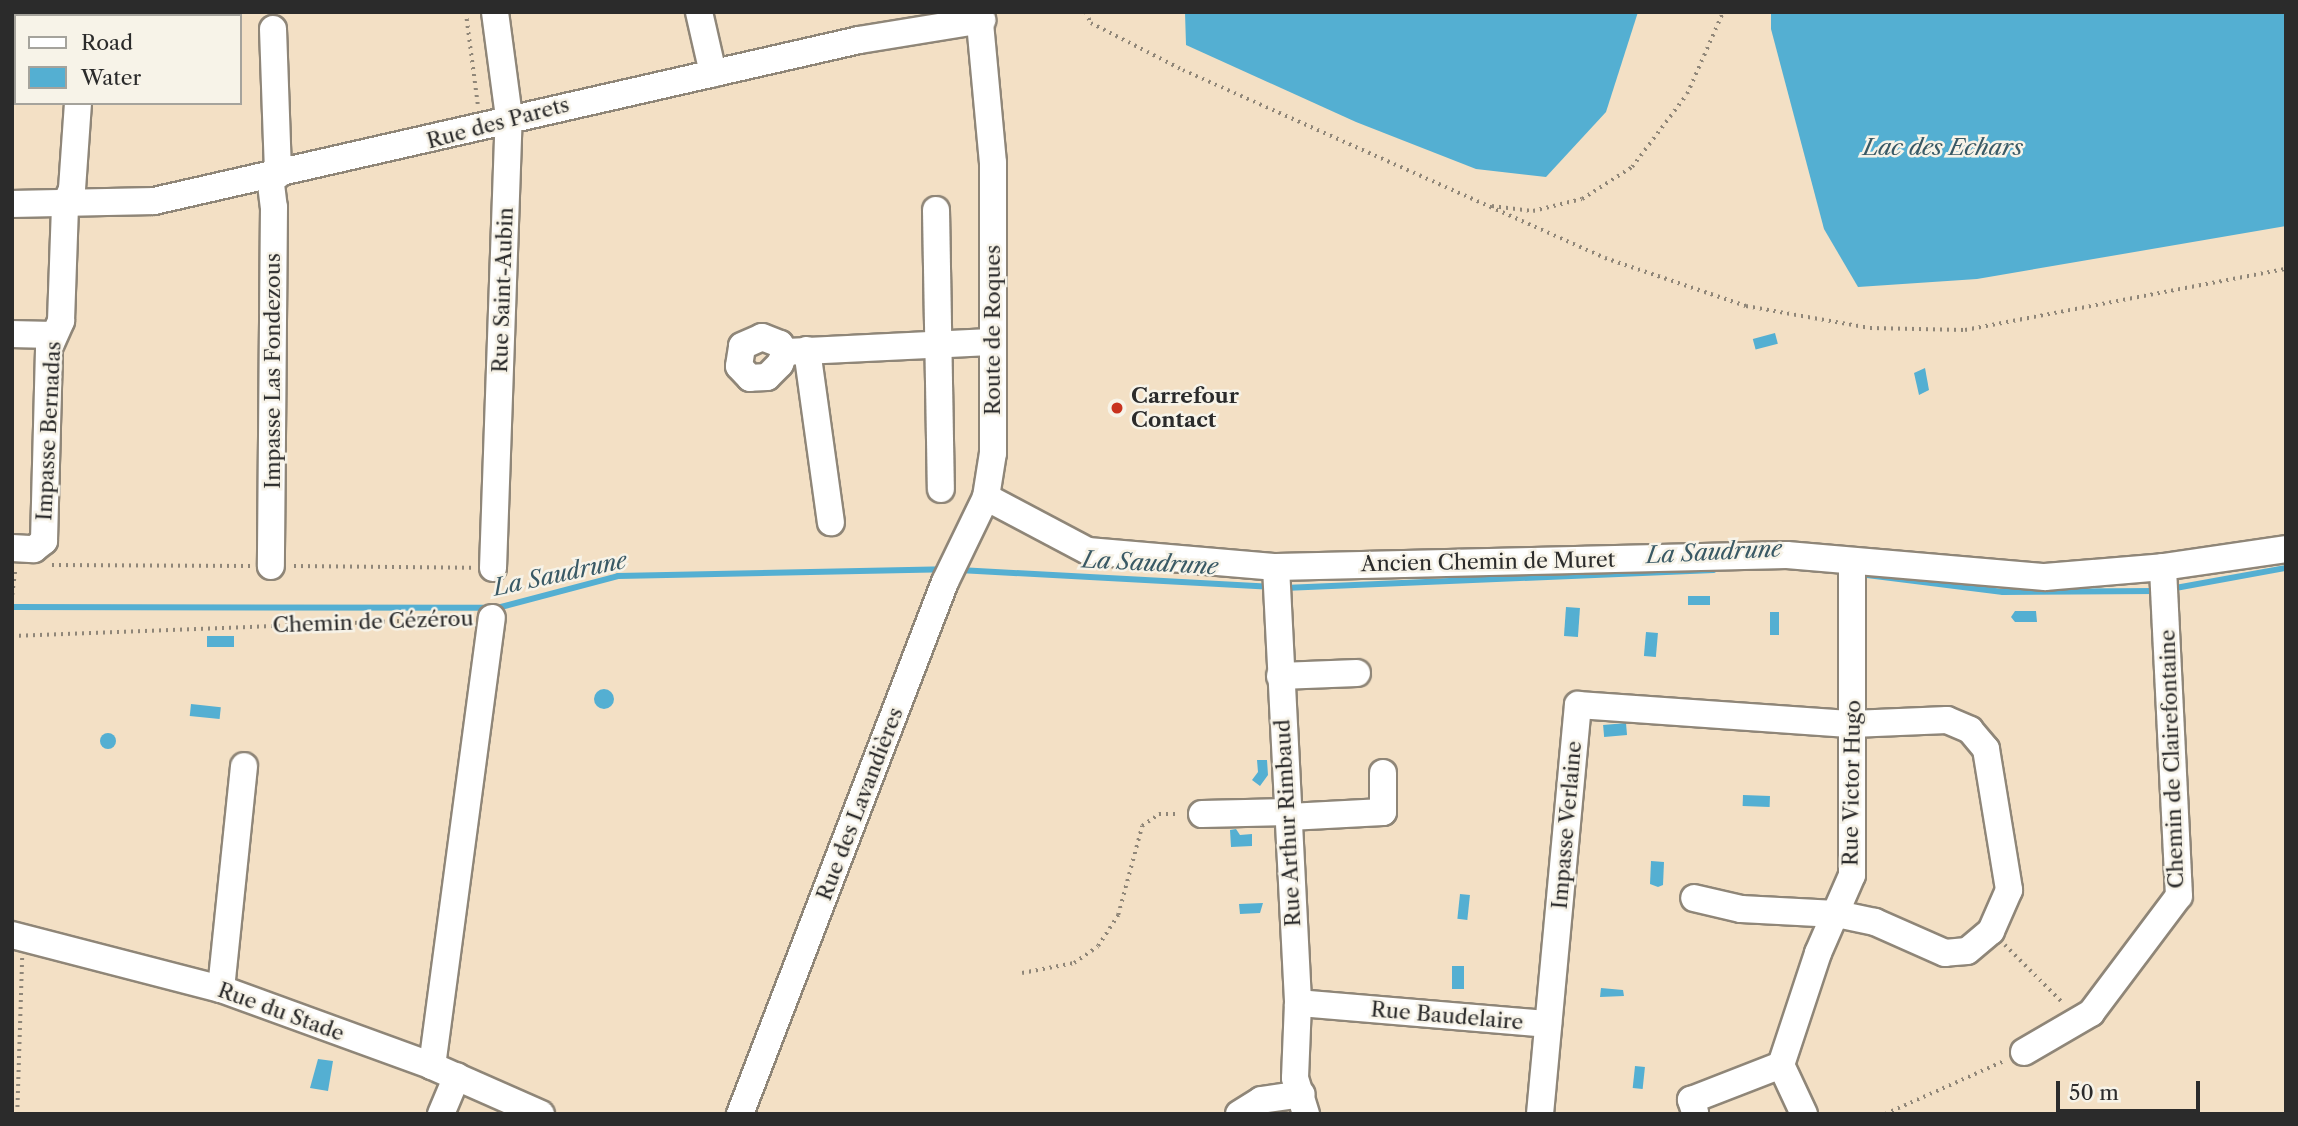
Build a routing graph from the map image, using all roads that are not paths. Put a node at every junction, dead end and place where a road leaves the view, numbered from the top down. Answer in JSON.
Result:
{"nodes":[{"id":1,"x":495,"y":12,"type":"edge"},
{"id":2,"x":699,"y":12,"type":"edge"},
{"id":3,"x":980,"y":16,"type":"edge"},
{"id":4,"x":890,"y":23,"type":"edge"},
{"id":5,"x":273,"y":29,"type":"dead end"},
{"id":6,"x":713,"y":73,"type":"junction"},
{"id":7,"x":78,"y":105,"type":"edge"},
{"id":8,"x":509,"y":117,"type":"junction"},
{"id":9,"x":274,"y":175,"type":"junction"},
{"id":10,"x":12,"y":204,"type":"edge"},
{"id":11,"x":65,"y":205,"type":"junction"},
{"id":12,"x":936,"y":210,"type":"dead end"},
{"id":13,"x":12,"y":334,"type":"edge"},
{"id":14,"x":52,"y":335,"type":"junction"},
{"id":15,"x":993,"y":342,"type":"junction"},
{"id":16,"x":940,"y":343,"type":"junction"},
{"id":17,"x":940,"y":489,"type":"dead end"},
{"id":18,"x":986,"y":497,"type":"junction"},
{"id":19,"x":831,"y":522,"type":"dead end"},
{"id":20,"x":2286,"y":549,"type":"edge"},
{"id":21,"x":1852,"y":561,"type":"junction"},
{"id":22,"x":13,"y":564,"type":"edge"},
{"id":23,"x":271,"y":566,"type":"dead end"},
{"id":24,"x":1276,"y":567,"type":"junction"},
{"id":25,"x":493,"y":568,"type":"dead end"},
{"id":26,"x":2165,"y":583,"type":"junction"},
{"id":27,"x":492,"y":618,"type":"road end"},
{"id":28,"x":1357,"y":673,"type":"dead end"},
{"id":29,"x":1280,"y":676,"type":"junction"},
{"id":30,"x":1852,"y":723,"type":"junction"},
{"id":31,"x":244,"y":766,"type":"dead end"},
{"id":32,"x":1383,"y":774,"type":"dead end"},
{"id":33,"x":1202,"y":814,"type":"road end"},
{"id":34,"x":1289,"y":815,"type":"junction"},
{"id":35,"x":1694,"y":898,"type":"dead end"},
{"id":36,"x":1836,"y":914,"type":"junction"},
{"id":37,"x":17,"y":936,"type":"edge"},
{"id":38,"x":220,"y":989,"type":"junction"},
{"id":39,"x":1297,"y":1003,"type":"junction"},
{"id":40,"x":1548,"y":1024,"type":"junction"},
{"id":41,"x":2024,"y":1052,"type":"road end"},
{"id":42,"x":1781,"y":1065,"type":"junction"},
{"id":43,"x":432,"y":1066,"type":"junction"},
{"id":44,"x":457,"y":1076,"type":"junction"},
{"id":45,"x":1301,"y":1095,"type":"edge"},
{"id":46,"x":1695,"y":1112,"type":"dead end"},
{"id":47,"x":440,"y":1114,"type":"edge"},
{"id":48,"x":541,"y":1114,"type":"edge"},
{"id":49,"x":740,"y":1114,"type":"edge"},
{"id":50,"x":1239,"y":1114,"type":"edge"},
{"id":51,"x":1540,"y":1114,"type":"edge"},
{"id":52,"x":1804,"y":1114,"type":"edge"}],
"edges":[{"from":1,"to":8,"type":"street","name":"Rue Saint-Aubin"},
{"from":2,"to":6,"type":"street"},
{"from":3,"to":4,"type":"street","name":"Rue des Parets"},
{"from":3,"to":15,"type":"street","name":"Route de Roques"},
{"from":4,"to":6,"type":"street","name":"Rue des Parets"},
{"from":5,"to":9,"type":"street","name":"Impasse Las Fondezous"},
{"from":6,"to":8,"type":"street","name":"Rue des Parets"},
{"from":7,"to":11,"type":"street","name":"Impasse Bernadas"},
{"from":8,"to":9,"type":"street","name":"Rue des Parets"},
{"from":8,"to":25,"type":"street","name":"Rue Saint-Aubin"},
{"from":9,"to":11,"type":"street","name":"Rue des Parets"},
{"from":9,"to":23,"type":"street","name":"Impasse Las Fondezous"},
{"from":10,"to":11,"type":"street","name":"Rue des Parets"},
{"from":11,"to":14,"type":"street","name":"Impasse Bernadas"},
{"from":12,"to":16,"type":"street"},
{"from":13,"to":14,"type":"street"},
{"from":14,"to":22,"type":"street","name":"Impasse Bernadas"},
{"from":15,"to":16,"type":"street"},
{"from":15,"to":18,"type":"street","name":"Route de Roques"},
{"from":16,"to":17,"type":"street"},
{"from":16,"to":19,"type":"street"},
{"from":18,"to":24,"type":"street","name":"Ancien Chemin de Muret"},
{"from":18,"to":49,"type":"street","name":"Rue des Lavandières"},
{"from":20,"to":26,"type":"street","name":"Ancien Chemin de Muret"},
{"from":21,"to":24,"type":"street","name":"Ancien Chemin de Muret"},
{"from":21,"to":26,"type":"street","name":"Ancien Chemin de Muret"},
{"from":21,"to":30,"type":"street","name":"Rue Victor Hugo"},
{"from":24,"to":29,"type":"street","name":"Rue Arthur Rimbaud"},
{"from":26,"to":41,"type":"street","name":"Chemin de Clairefontaine"},
{"from":27,"to":43,"type":"street","name":"Chemin de Cézérou"},
{"from":28,"to":29,"type":"street"},
{"from":29,"to":34,"type":"street","name":"Rue Arthur Rimbaud"},
{"from":30,"to":36,"type":"street","name":"Rue Victor Hugo"},
{"from":30,"to":36,"type":"street"},
{"from":30,"to":40,"type":"street","name":"Impasse Verlaine"},
{"from":31,"to":38,"type":"street"},
{"from":32,"to":34,"type":"street"},
{"from":33,"to":34,"type":"street"},
{"from":34,"to":39,"type":"street","name":"Rue Arthur Rimbaud"},
{"from":35,"to":36,"type":"street"},
{"from":36,"to":42,"type":"street","name":"Rue Victor Hugo"},
{"from":37,"to":38,"type":"street","name":"Rue du Stade"},
{"from":38,"to":43,"type":"street","name":"Rue du Stade"},
{"from":39,"to":40,"type":"street","name":"Rue Baudelaire"},
{"from":39,"to":45,"type":"street","name":"Rue Arthur Rimbaud"},
{"from":40,"to":51,"type":"street","name":"Rue Baudelaire"},
{"from":42,"to":46,"type":"street"},
{"from":42,"to":52,"type":"street"},
{"from":43,"to":44,"type":"street","name":"Rue du Stade"},
{"from":44,"to":47,"type":"street"},
{"from":44,"to":48,"type":"street","name":"Rue du Stade"},
{"from":45,"to":50,"type":"street"}]}
